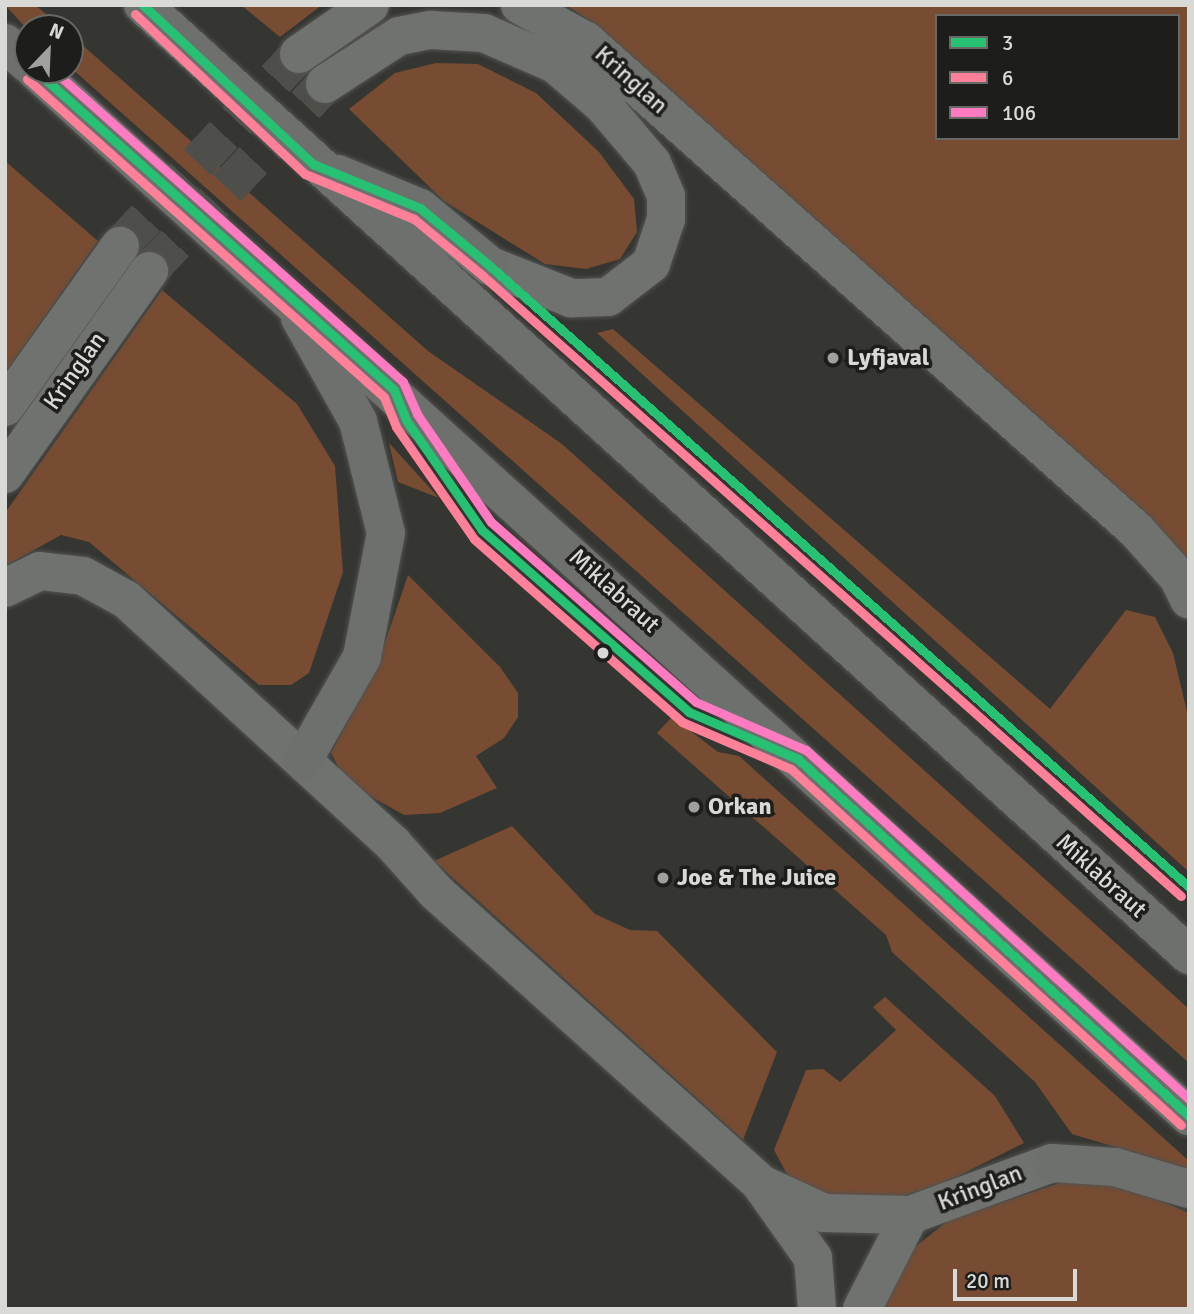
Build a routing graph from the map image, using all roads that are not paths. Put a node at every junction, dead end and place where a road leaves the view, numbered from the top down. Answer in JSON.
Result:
{"nodes":[{"id":1,"x":142,"y":5,"type":"edge"},
{"id":2,"x":370,"y":5,"type":"edge"},
{"id":3,"x":520,"y":5,"type":"edge"},
{"id":4,"x":299,"y":54,"type":"tunnel mouth"},
{"id":5,"x":51,"y":84,"type":"edge"},
{"id":6,"x":325,"y":84,"type":"tunnel mouth"},
{"id":7,"x":313,"y":164,"type":"junction"},
{"id":8,"x":120,"y":246,"type":"tunnel mouth"},
{"id":9,"x":490,"y":266,"type":"joint"},
{"id":10,"x":149,"y":271,"type":"tunnel mouth"},
{"id":11,"x":284,"y":289,"type":"junction"},
{"id":12,"x":5,"y":407,"type":"edge"},
{"id":13,"x":5,"y":474,"type":"edge"},
{"id":14,"x":5,"y":588,"type":"edge"},
{"id":15,"x":1189,"y":600,"type":"edge"},
{"id":16,"x":303,"y":760,"type":"junction"},
{"id":17,"x":1189,"y":955,"type":"edge"},
{"id":18,"x":1189,"y":1116,"type":"edge"},
{"id":19,"x":1052,"y":1163,"type":"joint"},
{"id":20,"x":761,"y":1184,"type":"junction"},
{"id":21,"x":1189,"y":1189,"type":"edge"},
{"id":22,"x":910,"y":1215,"type":"junction"},
{"id":23,"x":817,"y":1309,"type":"edge"},
{"id":24,"x":862,"y":1309,"type":"edge"}],
"edges":[{"from":1,"to":7,"type":"highway","name":"Miklabraut"},
{"from":2,"to":4,"type":"street"},
{"from":3,"to":15,"type":"street","name":"Kringlan"},
{"from":5,"to":11,"type":"highway","name":"Miklabraut"},
{"from":6,"to":9,"type":"street","name":"Kringlan"},
{"from":7,"to":9,"type":"highway"},
{"from":7,"to":17,"type":"highway","name":"Miklabraut"},
{"from":8,"to":12,"type":"street","name":"Kringlan"},
{"from":10,"to":13,"type":"street","name":"Kringlan"},
{"from":11,"to":16,"type":"highway"},
{"from":11,"to":18,"type":"highway","name":"Miklabraut"},
{"from":14,"to":16,"type":"street","name":"Kringlan"},
{"from":16,"to":20,"type":"street","name":"Kringlan"},
{"from":19,"to":21,"type":"highway"},
{"from":19,"to":22,"type":"street","name":"Kringlan"},
{"from":20,"to":22,"type":"street","name":"Kringlan"},
{"from":20,"to":23,"type":"street","name":"Kringlan"},
{"from":22,"to":24,"type":"street","name":"Kringlan"}]}
